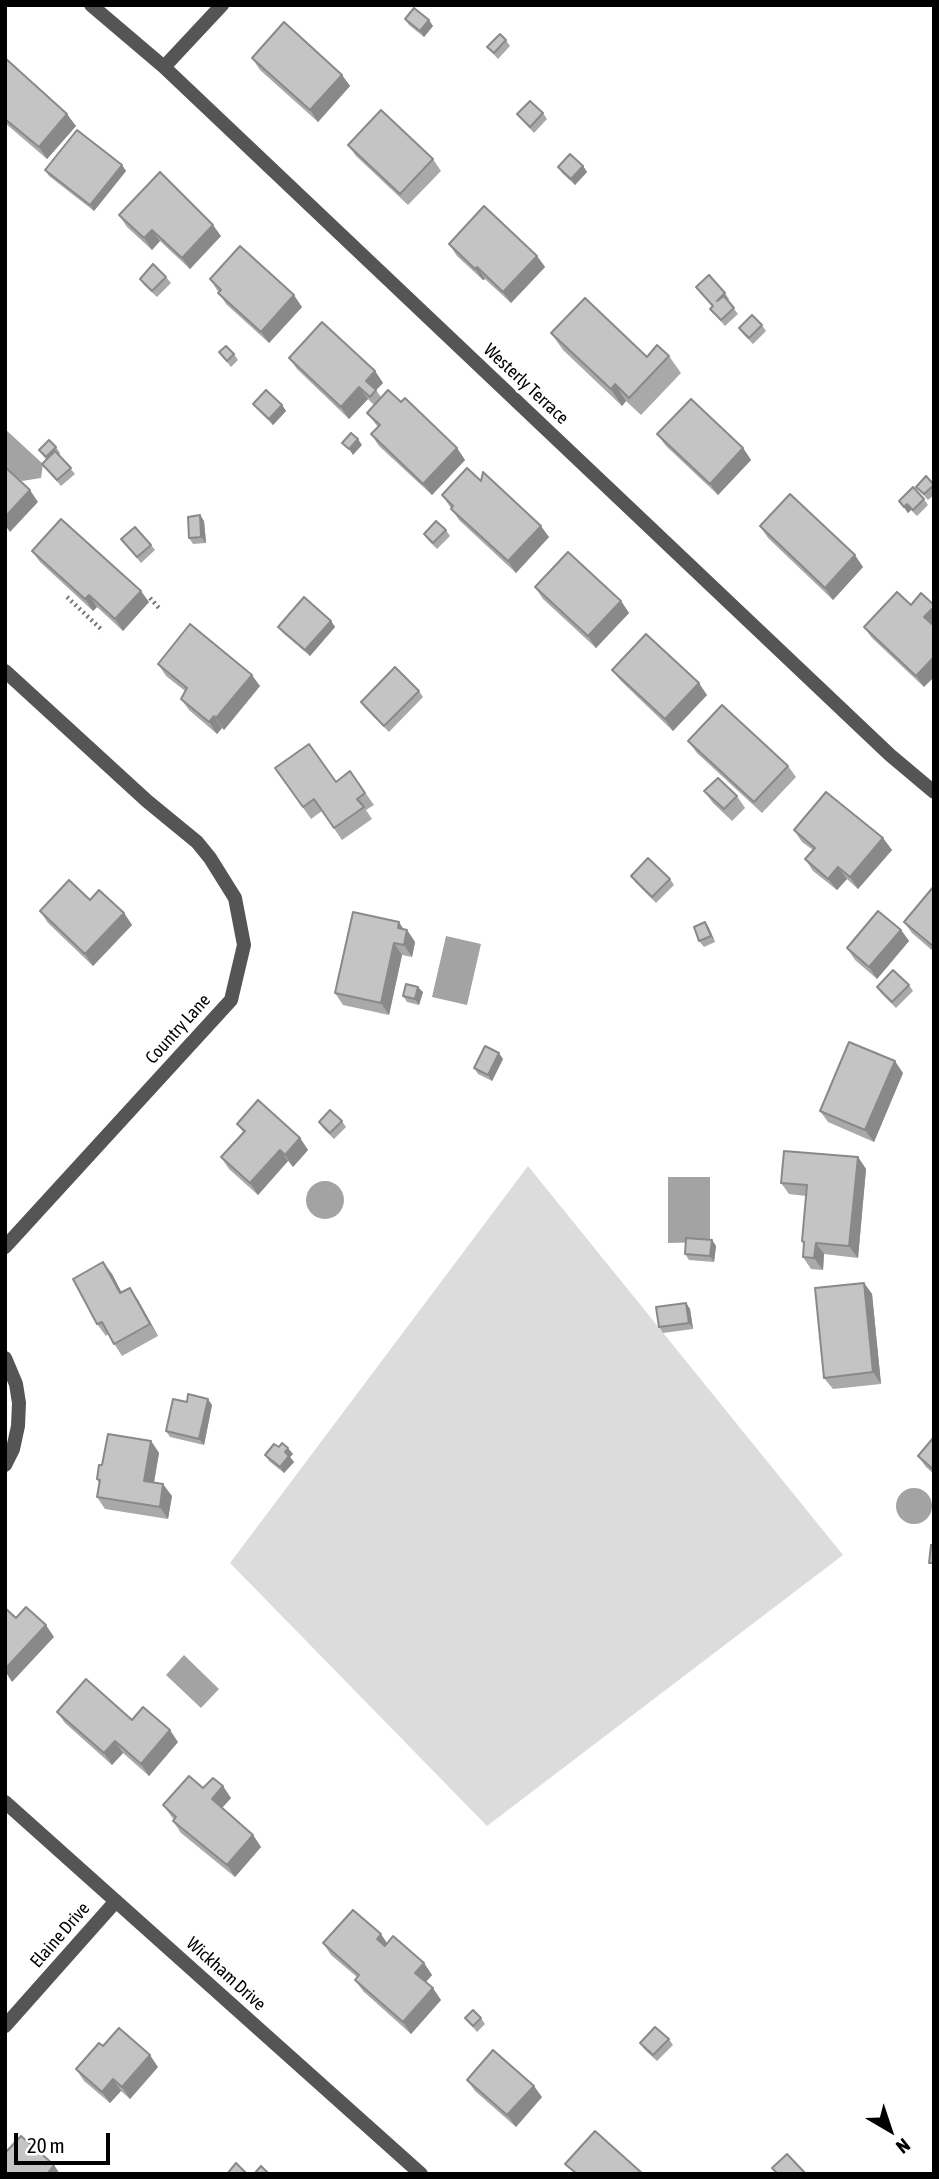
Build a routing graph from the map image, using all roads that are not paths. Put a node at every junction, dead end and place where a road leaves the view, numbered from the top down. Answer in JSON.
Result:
{"nodes":[{"id":1,"x":91,"y":5,"type":"edge"},
{"id":2,"x":222,"y":5,"type":"edge"},
{"id":3,"x":164,"y":67,"type":"junction"},
{"id":4,"x":5,"y":671,"type":"edge"},
{"id":5,"x":934,"y":792,"type":"edge"},
{"id":6,"x":5,"y":1247,"type":"edge"},
{"id":7,"x":5,"y":1358,"type":"edge"},
{"id":8,"x":5,"y":1465,"type":"edge"},
{"id":9,"x":5,"y":1802,"type":"edge"},
{"id":10,"x":116,"y":1901,"type":"junction"},
{"id":11,"x":5,"y":2026,"type":"edge"},
{"id":12,"x":421,"y":2174,"type":"edge"}],
"edges":[{"from":1,"to":3,"type":"street","name":"Westerly Terrace"},
{"from":2,"to":3,"type":"street"},
{"from":3,"to":5,"type":"street","name":"Westerly Terrace"},
{"from":4,"to":6,"type":"street","name":"Country Lane"},
{"from":7,"to":8,"type":"street"},
{"from":9,"to":10,"type":"street","name":"Wickham Drive"},
{"from":10,"to":11,"type":"street","name":"Elaine Drive"},
{"from":10,"to":12,"type":"street","name":"Wickham Drive"}]}
